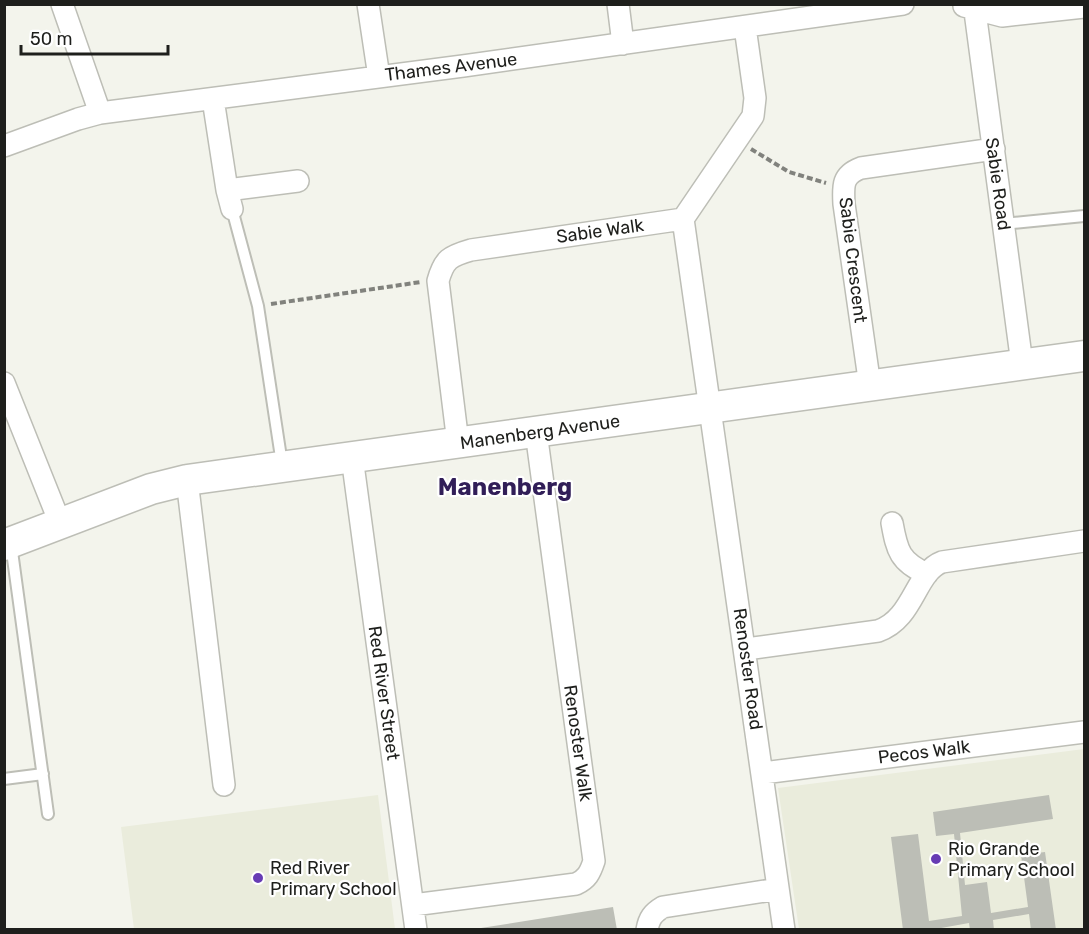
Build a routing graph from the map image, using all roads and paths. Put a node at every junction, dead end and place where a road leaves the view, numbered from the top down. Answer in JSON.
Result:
{"nodes":[{"id":1,"x":62,"y":4,"type":"edge"},
{"id":2,"x":368,"y":4,"type":"edge"},
{"id":3,"x":618,"y":4,"type":"edge"},
{"id":4,"x":903,"y":4,"type":"edge"},
{"id":5,"x":970,"y":6,"type":"edge"},
{"id":6,"x":1084,"y":7,"type":"edge"},
{"id":7,"x":745,"y":27,"type":"junction"},
{"id":8,"x":623,"y":44,"type":"junction"},
{"id":9,"x":379,"y":77,"type":"junction"},
{"id":10,"x":213,"y":99,"type":"junction"},
{"id":11,"x":100,"y":113,"type":"junction"},
{"id":12,"x":738,"y":141,"type":"junction"},
{"id":13,"x":4,"y":146,"type":"edge"},
{"id":14,"x":994,"y":149,"type":"junction"},
{"id":15,"x":298,"y":181,"type":"dead end"},
{"id":16,"x":843,"y":189,"type":"junction"},
{"id":17,"x":229,"y":199,"type":"junction"},
{"id":18,"x":1084,"y":216,"type":"edge"},
{"id":19,"x":684,"y":219,"type":"junction"},
{"id":20,"x":1004,"y":224,"type":"junction"},
{"id":21,"x":438,"y":281,"type":"junction"},
{"id":22,"x":258,"y":306,"type":"junction"},
{"id":23,"x":1084,"y":356,"type":"edge"},
{"id":24,"x":1022,"y":364,"type":"junction"},
{"id":25,"x":4,"y":383,"type":"edge"},
{"id":26,"x":870,"y":386,"type":"junction"},
{"id":27,"x":711,"y":409,"type":"junction"},
{"id":28,"x":537,"y":432,"type":"junction"},
{"id":29,"x":458,"y":443,"type":"junction"},
{"id":30,"x":352,"y":457,"type":"junction"},
{"id":31,"x":282,"y":467,"type":"junction"},
{"id":32,"x":187,"y":480,"type":"junction"},
{"id":33,"x":60,"y":523,"type":"junction"},
{"id":34,"x":892,"y":523,"type":"dead end"},
{"id":35,"x":1084,"y":541,"type":"edge"},
{"id":36,"x":8,"y":544,"type":"edge"},
{"id":37,"x":927,"y":574,"type":"junction"},
{"id":38,"x":746,"y":649,"type":"junction"},
{"id":39,"x":1084,"y":732,"type":"edge"},
{"id":40,"x":763,"y":773,"type":"junction"},
{"id":41,"x":43,"y":774,"type":"junction"},
{"id":42,"x":4,"y":779,"type":"edge"},
{"id":43,"x":224,"y":785,"type":"dead end"},
{"id":44,"x":48,"y":814,"type":"dead end"},
{"id":45,"x":778,"y":889,"type":"junction"},
{"id":46,"x":413,"y":905,"type":"junction"},
{"id":47,"x":416,"y":930,"type":"edge"},
{"id":48,"x":647,"y":930,"type":"edge"},
{"id":49,"x":784,"y":930,"type":"edge"}],
"edges":[{"from":1,"to":11,"type":"street"},
{"from":2,"to":9,"type":"street"},
{"from":3,"to":8,"type":"street"},
{"from":4,"to":7,"type":"street","name":"Thames Avenue"},
{"from":5,"to":6,"type":"street"},
{"from":5,"to":14,"type":"street","name":"Sabie Road"},
{"from":7,"to":8,"type":"street","name":"Thames Avenue"},
{"from":7,"to":12,"type":"street"},
{"from":8,"to":9,"type":"street","name":"Thames Avenue"},
{"from":9,"to":10,"type":"street","name":"Thames Avenue"},
{"from":10,"to":11,"type":"street","name":"Thames Avenue"},
{"from":10,"to":17,"type":"street"},
{"from":11,"to":13,"type":"street","name":"Thames Avenue"},
{"from":12,"to":16,"type":"path"},
{"from":12,"to":19,"type":"street"},
{"from":14,"to":16,"type":"street","name":"Sabie Crescent"},
{"from":14,"to":20,"type":"street","name":"Sabie Road"},
{"from":15,"to":17,"type":"street"},
{"from":16,"to":26,"type":"street","name":"Sabie Crescent"},
{"from":17,"to":22,"type":"lane"},
{"from":18,"to":20,"type":"lane"},
{"from":19,"to":21,"type":"street","name":"Sabie Walk"},
{"from":19,"to":27,"type":"street","name":"Renoster Road"},
{"from":20,"to":24,"type":"street","name":"Sabie Road"},
{"from":21,"to":22,"type":"path"},
{"from":21,"to":29,"type":"street"},
{"from":22,"to":31,"type":"lane"},
{"from":23,"to":24,"type":"street","name":"Manenberg Avenue"},
{"from":24,"to":26,"type":"street","name":"Manenberg Avenue"},
{"from":25,"to":33,"type":"street"},
{"from":26,"to":27,"type":"street","name":"Manenberg Avenue"},
{"from":27,"to":28,"type":"street","name":"Manenberg Avenue"},
{"from":27,"to":38,"type":"street","name":"Renoster Road"},
{"from":28,"to":29,"type":"street","name":"Manenberg Avenue"},
{"from":28,"to":46,"type":"street","name":"Renoster Walk"},
{"from":29,"to":30,"type":"street","name":"Manenberg Avenue"},
{"from":30,"to":31,"type":"street","name":"Manenberg Avenue"},
{"from":30,"to":46,"type":"street","name":"Red River Street"},
{"from":31,"to":32,"type":"street","name":"Manenberg Avenue"},
{"from":32,"to":33,"type":"street","name":"Manenberg Avenue"},
{"from":32,"to":43,"type":"street"},
{"from":33,"to":36,"type":"street","name":"Manenberg Avenue"},
{"from":34,"to":37,"type":"street"},
{"from":35,"to":37,"type":"street"},
{"from":36,"to":41,"type":"lane"},
{"from":37,"to":38,"type":"street"},
{"from":38,"to":40,"type":"street","name":"Renoster Road"},
{"from":39,"to":40,"type":"street","name":"Pecos Walk"},
{"from":40,"to":45,"type":"street","name":"Renoster Road"},
{"from":41,"to":42,"type":"lane"},
{"from":41,"to":44,"type":"lane"},
{"from":45,"to":48,"type":"street"},
{"from":45,"to":49,"type":"street","name":"Renoster Road"},
{"from":46,"to":47,"type":"street","name":"Red River Street"}]}
